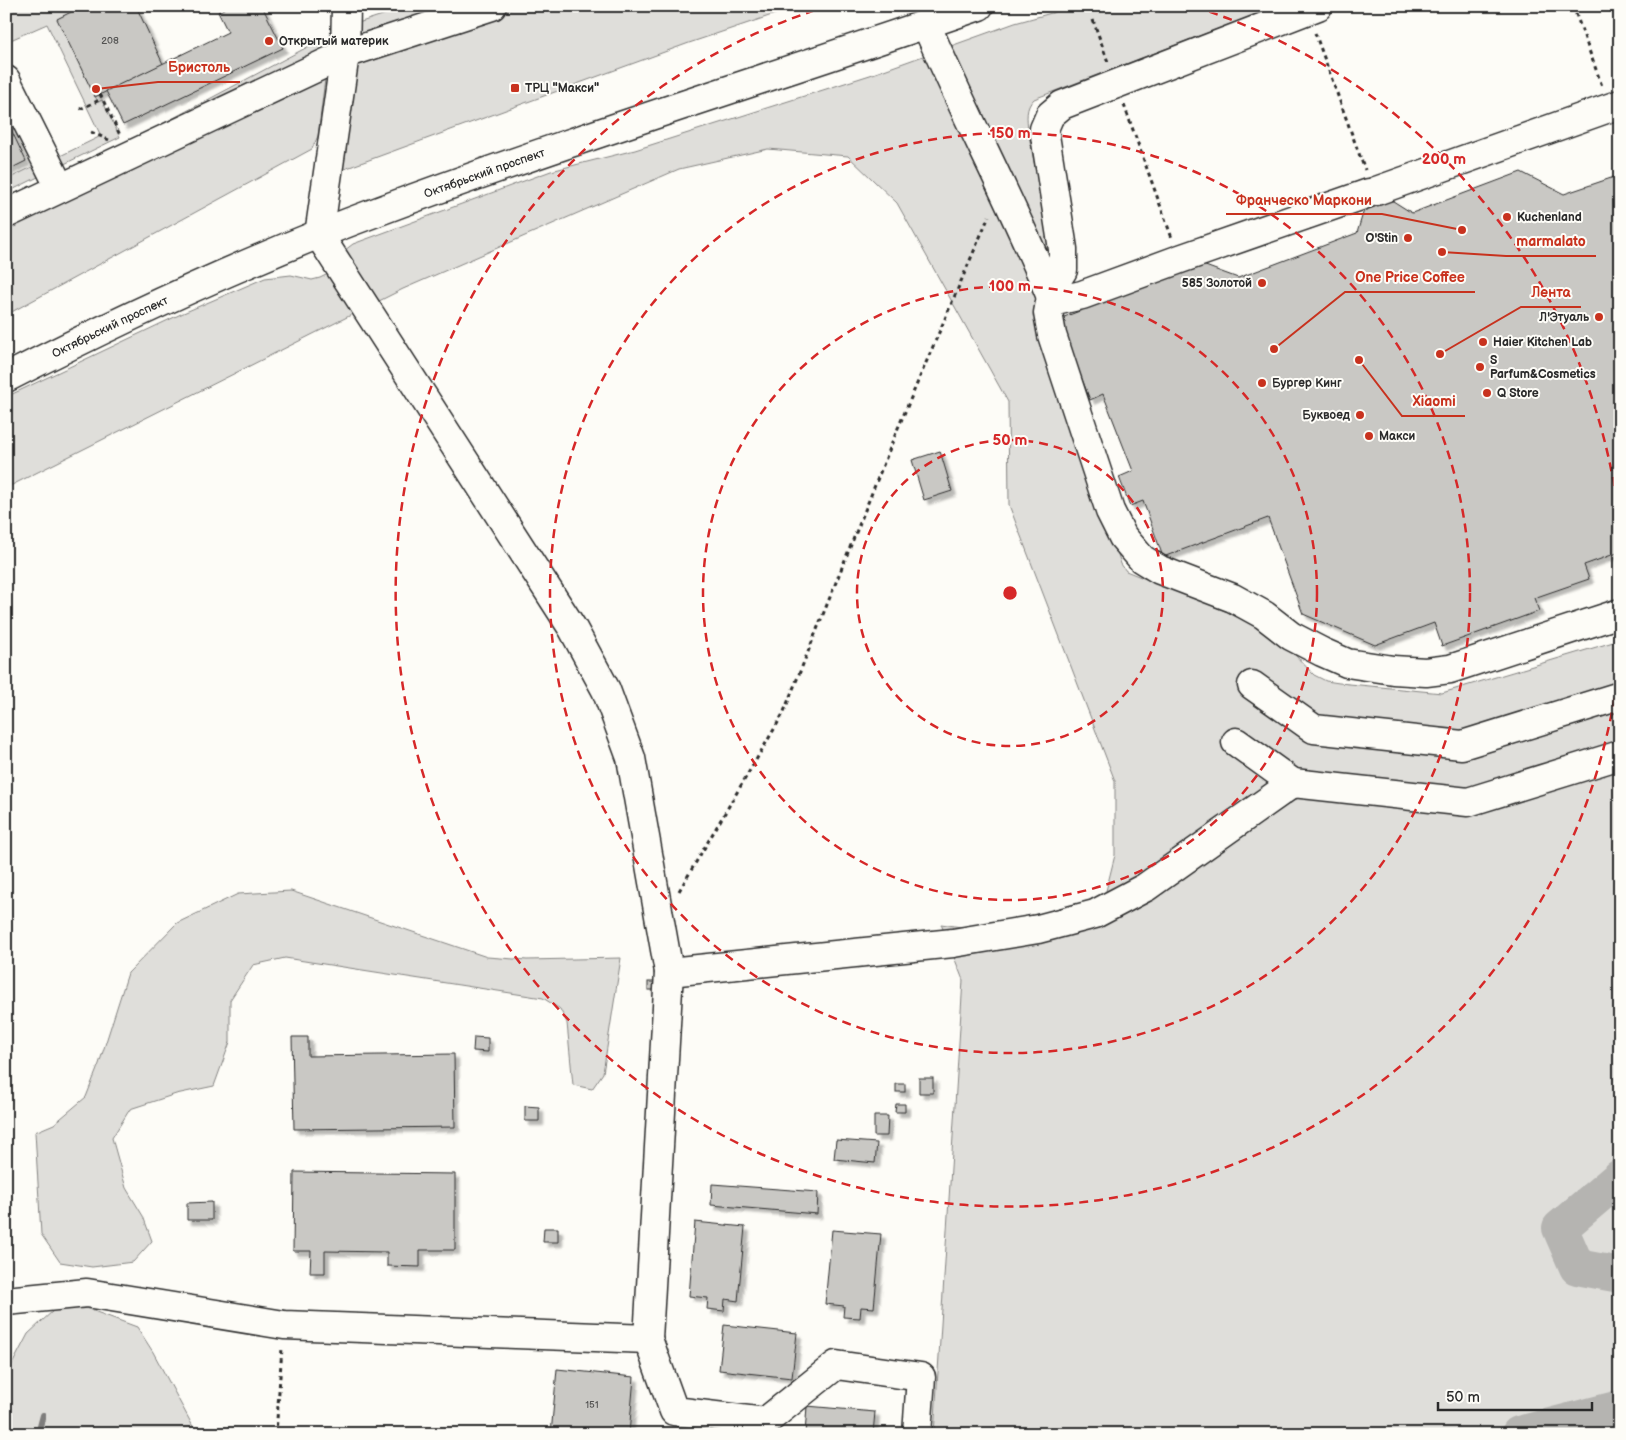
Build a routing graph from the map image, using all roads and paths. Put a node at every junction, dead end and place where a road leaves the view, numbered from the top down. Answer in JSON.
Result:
{"nodes":[{"id":1,"x":346,"y":6,"type":"edge"},
{"id":2,"x":492,"y":6,"type":"edge"},
{"id":3,"x":979,"y":6,"type":"edge"},
{"id":4,"x":1573,"y":6,"type":"edge"},
{"id":5,"x":1313,"y":8,"type":"edge"},
{"id":6,"x":1093,"y":20,"type":"dead end"},
{"id":7,"x":926,"y":24,"type":"junction"},
{"id":8,"x":345,"y":54,"type":"junction"},
{"id":9,"x":6,"y":80,"type":"edge"},
{"id":10,"x":1116,"y":84,"type":"junction"},
{"id":11,"x":100,"y":94,"type":"dead end"},
{"id":12,"x":102,"y":99,"type":"junction"},
{"id":13,"x":1615,"y":106,"type":"edge"},
{"id":14,"x":80,"y":109,"type":"dead end"},
{"id":15,"x":91,"y":132,"type":"dead end"},
{"id":16,"x":123,"y":140,"type":"dead end"},
{"id":17,"x":117,"y":143,"type":"dead end"},
{"id":18,"x":1371,"y":187,"type":"junction"},
{"id":19,"x":60,"y":188,"type":"junction"},
{"id":20,"x":991,"y":212,"type":"dead end"},
{"id":21,"x":6,"y":214,"type":"edge"},
{"id":22,"x":319,"y":235,"type":"junction"},
{"id":23,"x":1180,"y":259,"type":"junction"},
{"id":24,"x":1050,"y":297,"type":"junction"},
{"id":25,"x":6,"y":378,"type":"edge"},
{"id":26,"x":1620,"y":613,"type":"edge"},
{"id":27,"x":1252,"y":684,"type":"dead end"},
{"id":28,"x":1620,"y":696,"type":"edge"},
{"id":29,"x":1236,"y":742,"type":"dead end"},
{"id":30,"x":1620,"y":755,"type":"edge"},
{"id":31,"x":1293,"y":783,"type":"junction"},
{"id":32,"x":660,"y":924,"type":"junction"},
{"id":33,"x":669,"y":972,"type":"junction"},
{"id":34,"x":6,"y":1301,"type":"edge"},
{"id":35,"x":284,"y":1325,"type":"junction"},
{"id":36,"x":648,"y":1339,"type":"junction"},
{"id":37,"x":276,"y":1434,"type":"edge"},
{"id":38,"x":917,"y":1434,"type":"edge"}],
"edges":[{"from":1,"to":8,"type":"main road"},
{"from":2,"to":8,"type":"main road"},
{"from":3,"to":7,"type":"main road","name":"Октябрьский проспект"},
{"from":4,"to":13,"type":"path"},
{"from":5,"to":10,"type":"main road"},
{"from":5,"to":18,"type":"path"},
{"from":6,"to":10,"type":"path"},
{"from":7,"to":22,"type":"main road","name":"Октябрьский проспект"},
{"from":7,"to":24,"type":"main road"},
{"from":8,"to":19,"type":"main road"},
{"from":8,"to":22,"type":"main road"},
{"from":9,"to":19,"type":"main road"},
{"from":10,"to":23,"type":"path"},
{"from":10,"to":24,"type":"main road"},
{"from":11,"to":12,"type":"path"},
{"from":12,"to":14,"type":"path"},
{"from":12,"to":16,"type":"path"},
{"from":13,"to":18,"type":"main road"},
{"from":15,"to":17,"type":"path"},
{"from":18,"to":23,"type":"main road"},
{"from":19,"to":21,"type":"main road"},
{"from":20,"to":32,"type":"path"},
{"from":22,"to":25,"type":"main road","name":"Октябрьский проспект"},
{"from":22,"to":32,"type":"main road"},
{"from":23,"to":24,"type":"main road"},
{"from":24,"to":26,"type":"main road"},
{"from":27,"to":28,"type":"main road"},
{"from":29,"to":31,"type":"main road"},
{"from":30,"to":31,"type":"main road"},
{"from":31,"to":33,"type":"main road"},
{"from":32,"to":33,"type":"main road"},
{"from":33,"to":36,"type":"main road"},
{"from":34,"to":35,"type":"main road"},
{"from":35,"to":36,"type":"main road"},
{"from":35,"to":37,"type":"path"},
{"from":36,"to":38,"type":"main road"}]}
